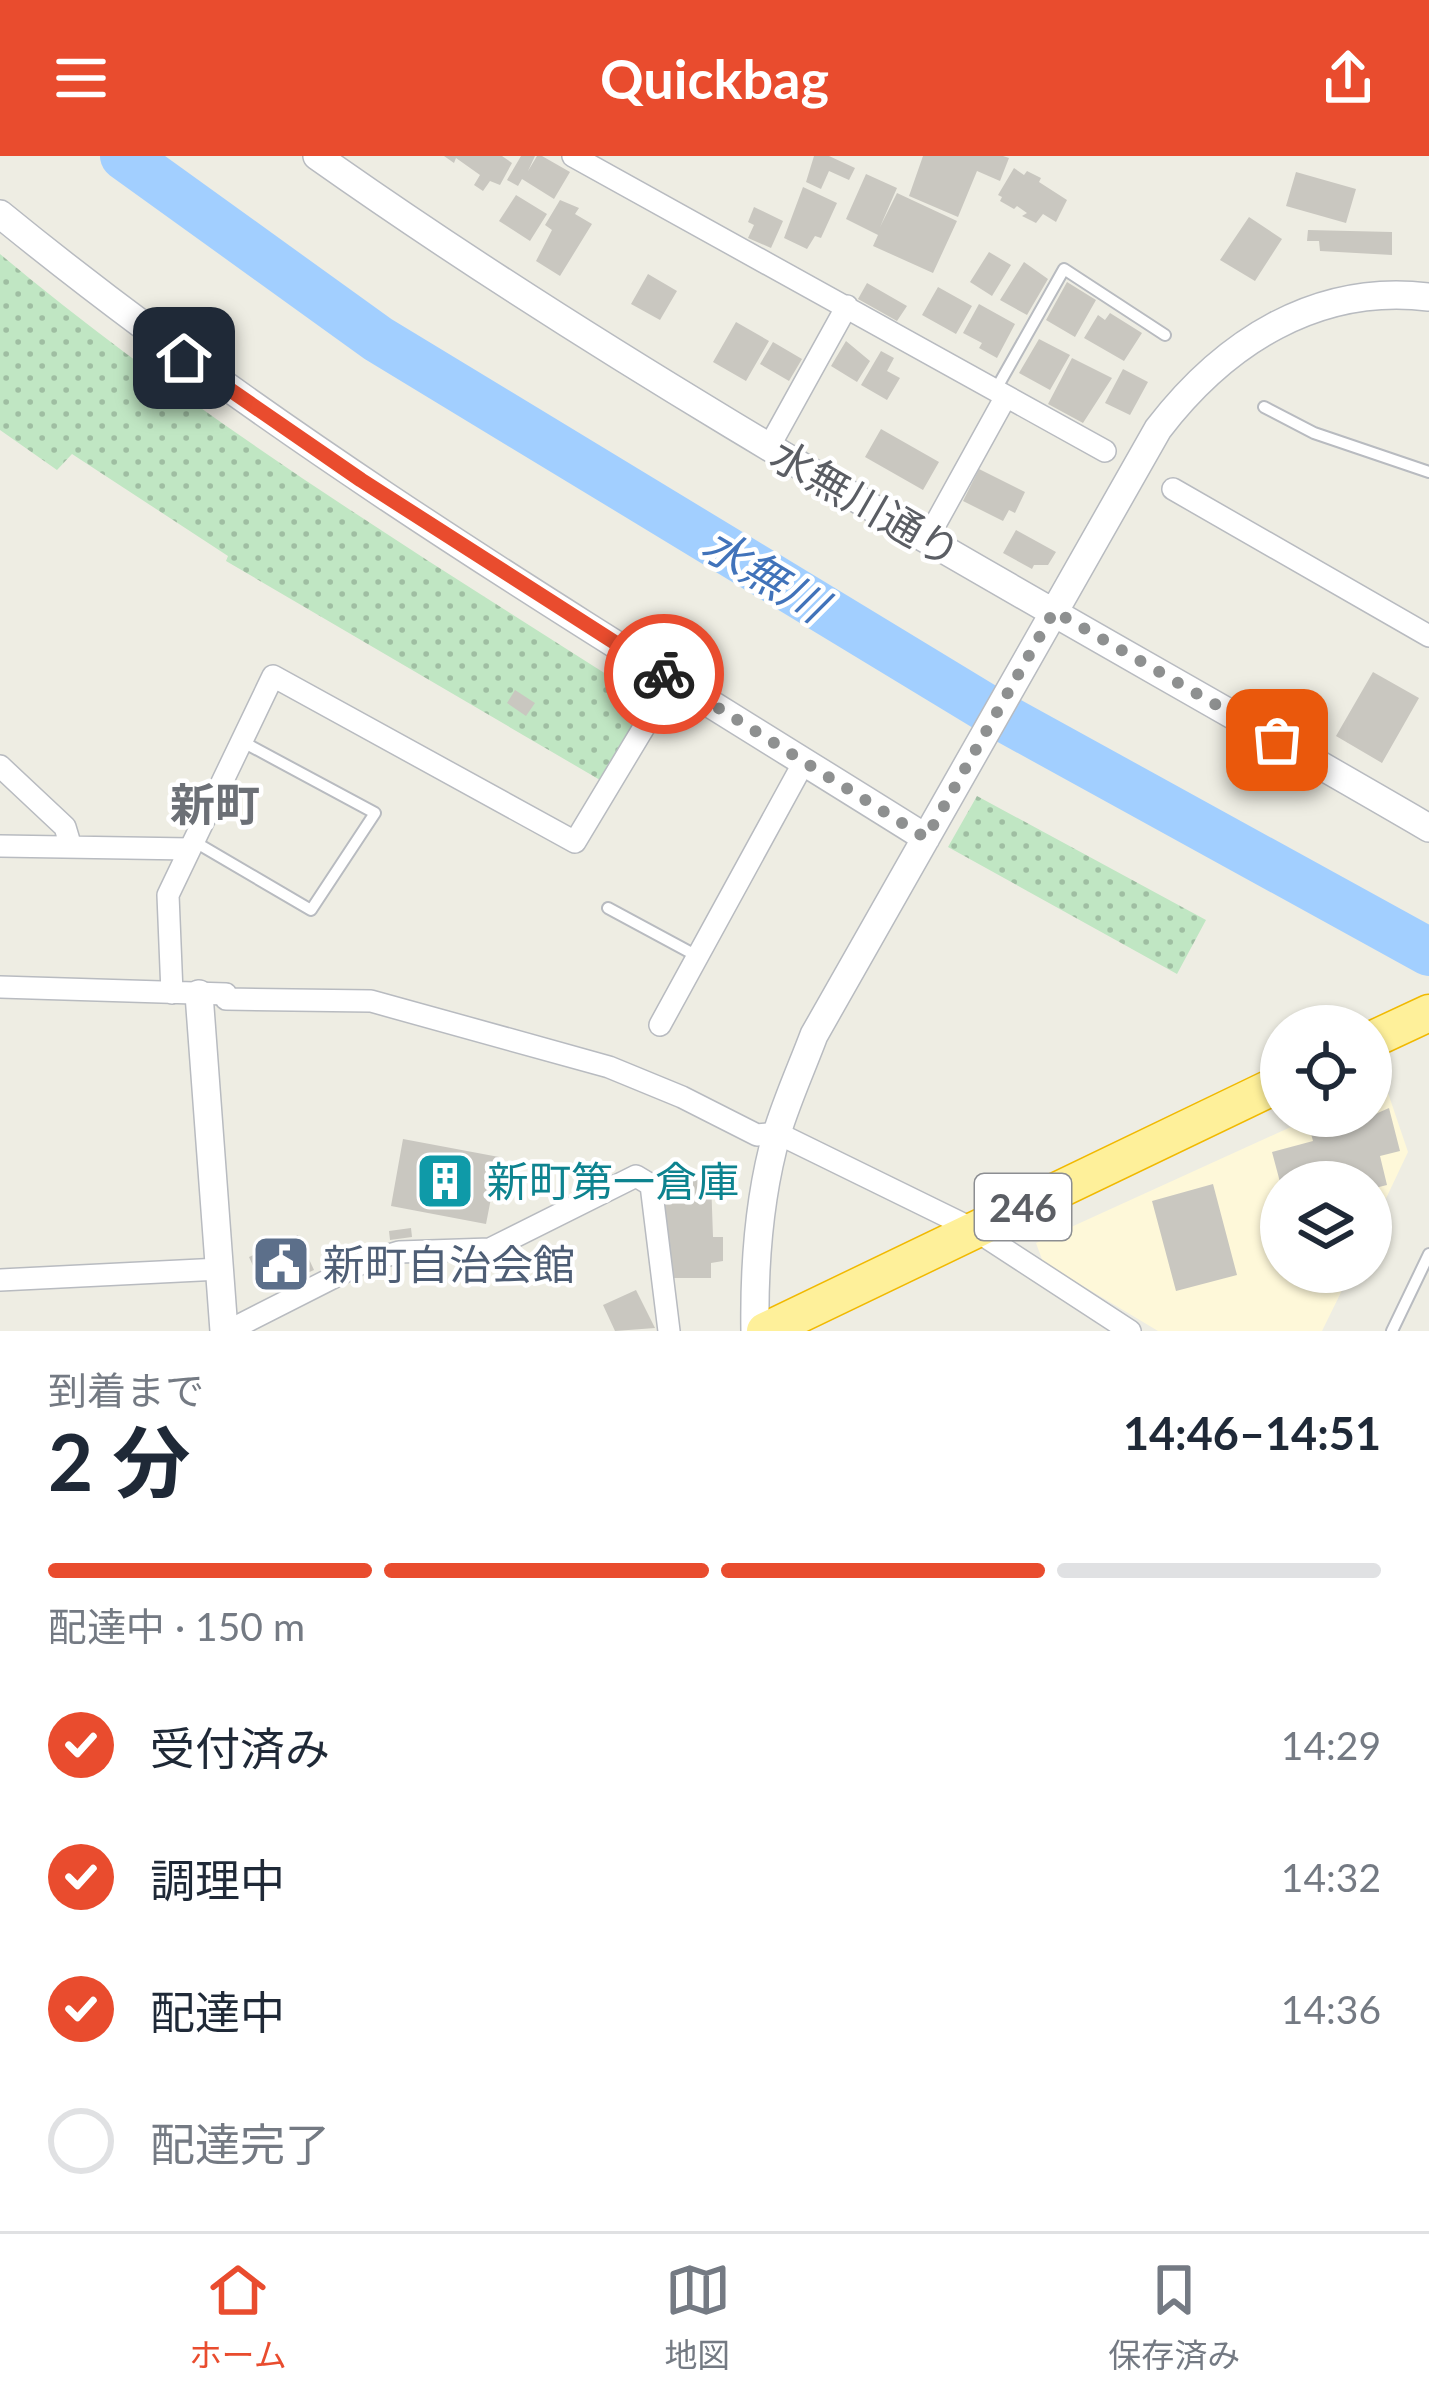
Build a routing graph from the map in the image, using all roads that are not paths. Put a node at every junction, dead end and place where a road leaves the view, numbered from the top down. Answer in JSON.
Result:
{"nodes":[{"id":1,"x":316,"y":156,"type":"edge"},
{"id":2,"x":573,"y":156,"type":"edge"},
{"id":3,"x":0,"y":214,"type":"edge"},
{"id":4,"x":1429,"y":297,"type":"edge"},
{"id":5,"x":847,"y":307,"type":"junction"},
{"id":6,"x":1166,"y":335,"type":"dead end"},
{"id":7,"x":1000,"y":394,"type":"junction"},
{"id":8,"x":1264,"y":407,"type":"dead end"},
{"id":9,"x":770,"y":447,"type":"junction"},
{"id":10,"x":1105,"y":452,"type":"dead end"},
{"id":11,"x":1429,"y":472,"type":"edge"},
{"id":12,"x":1173,"y":489,"type":"dead end"},
{"id":13,"x":926,"y":541,"type":"junction"},
{"id":14,"x":1048,"y":622,"type":"junction"},
{"id":15,"x":1429,"y":636,"type":"edge"},
{"id":16,"x":674,"y":679,"type":"junction"},
{"id":17,"x":243,"y":742,"type":"junction"},
{"id":18,"x":804,"y":762,"type":"junction"},
{"id":19,"x":0,"y":766,"type":"edge"},
{"id":20,"x":1429,"y":828,"type":"edge"},
{"id":21,"x":926,"y":838,"type":"junction"},
{"id":22,"x":0,"y":846,"type":"edge"},
{"id":23,"x":192,"y":846,"type":"junction"},
{"id":24,"x":71,"y":847,"type":"junction"},
{"id":25,"x":608,"y":908,"type":"dead end"},
{"id":26,"x":697,"y":956,"type":"junction"},
{"id":27,"x":0,"y":987,"type":"edge"},
{"id":28,"x":186,"y":993,"type":"junction"},
{"id":29,"x":1429,"y":1013,"type":"edge"},
{"id":30,"x":659,"y":1025,"type":"dead end"},
{"id":31,"x":1392,"y":1030,"type":"edge"},
{"id":32,"x":1260,"y":1093,"type":"edge"},
{"id":33,"x":777,"y":1133,"type":"junction"},
{"id":34,"x":975,"y":1230,"type":"junction"},
{"id":35,"x":1429,"y":1255,"type":"edge"},
{"id":36,"x":220,"y":1269,"type":"junction"},
{"id":37,"x":38,"y":1278,"type":"junction"},
{"id":38,"x":0,"y":1280,"type":"edge"},
{"id":39,"x":0,"y":1297,"type":"edge"},
{"id":40,"x":226,"y":1331,"type":"edge"},
{"id":41,"x":669,"y":1331,"type":"edge"},
{"id":42,"x":755,"y":1331,"type":"edge"},
{"id":43,"x":765,"y":1331,"type":"edge"},
{"id":44,"x":1130,"y":1331,"type":"edge"},
{"id":45,"x":1392,"y":1331,"type":"edge"}],
"edges":[{"from":1,"to":9,"type":"street","name":"水無川通り"},
{"from":2,"to":5,"type":"street"},
{"from":3,"to":16,"type":"street"},
{"from":4,"to":14,"type":"street"},
{"from":5,"to":7,"type":"street"},
{"from":5,"to":9,"type":"street"},
{"from":6,"to":7,"type":"lane"},
{"from":7,"to":10,"type":"street"},
{"from":7,"to":13,"type":"street"},
{"from":8,"to":11,"type":"lane"},
{"from":9,"to":13,"type":"street","name":"水無川通り"},
{"from":12,"to":15,"type":"street"},
{"from":13,"to":14,"type":"street","name":"水無川通り"},
{"from":14,"to":20,"type":"street","name":"水無川通り"},
{"from":14,"to":21,"type":"street"},
{"from":16,"to":17,"type":"street"},
{"from":16,"to":18,"type":"street"},
{"from":17,"to":23,"type":"street"},
{"from":17,"to":23,"type":"lane"},
{"from":18,"to":21,"type":"street"},
{"from":18,"to":26,"type":"street"},
{"from":19,"to":24,"type":"street"},
{"from":21,"to":33,"type":"street"},
{"from":22,"to":24,"type":"street"},
{"from":23,"to":24,"type":"street"},
{"from":23,"to":28,"type":"street"},
{"from":25,"to":26,"type":"lane"},
{"from":26,"to":30,"type":"street"},
{"from":27,"to":28,"type":"street"},
{"from":28,"to":33,"type":"street"},
{"from":28,"to":36,"type":"street"},
{"from":29,"to":31,"type":"highway"},
{"from":32,"to":34,"type":"highway","number":"246"},
{"from":33,"to":34,"type":"street"},
{"from":33,"to":42,"type":"street"},
{"from":34,"to":43,"type":"highway","number":"246"},
{"from":34,"to":44,"type":"street"},
{"from":35,"to":45,"type":"lane"},
{"from":36,"to":37,"type":"street"},
{"from":36,"to":40,"type":"street"},
{"from":37,"to":38,"type":"street"},
{"from":37,"to":39,"type":"street"},
{"from":40,"to":41,"type":"street"}]}
